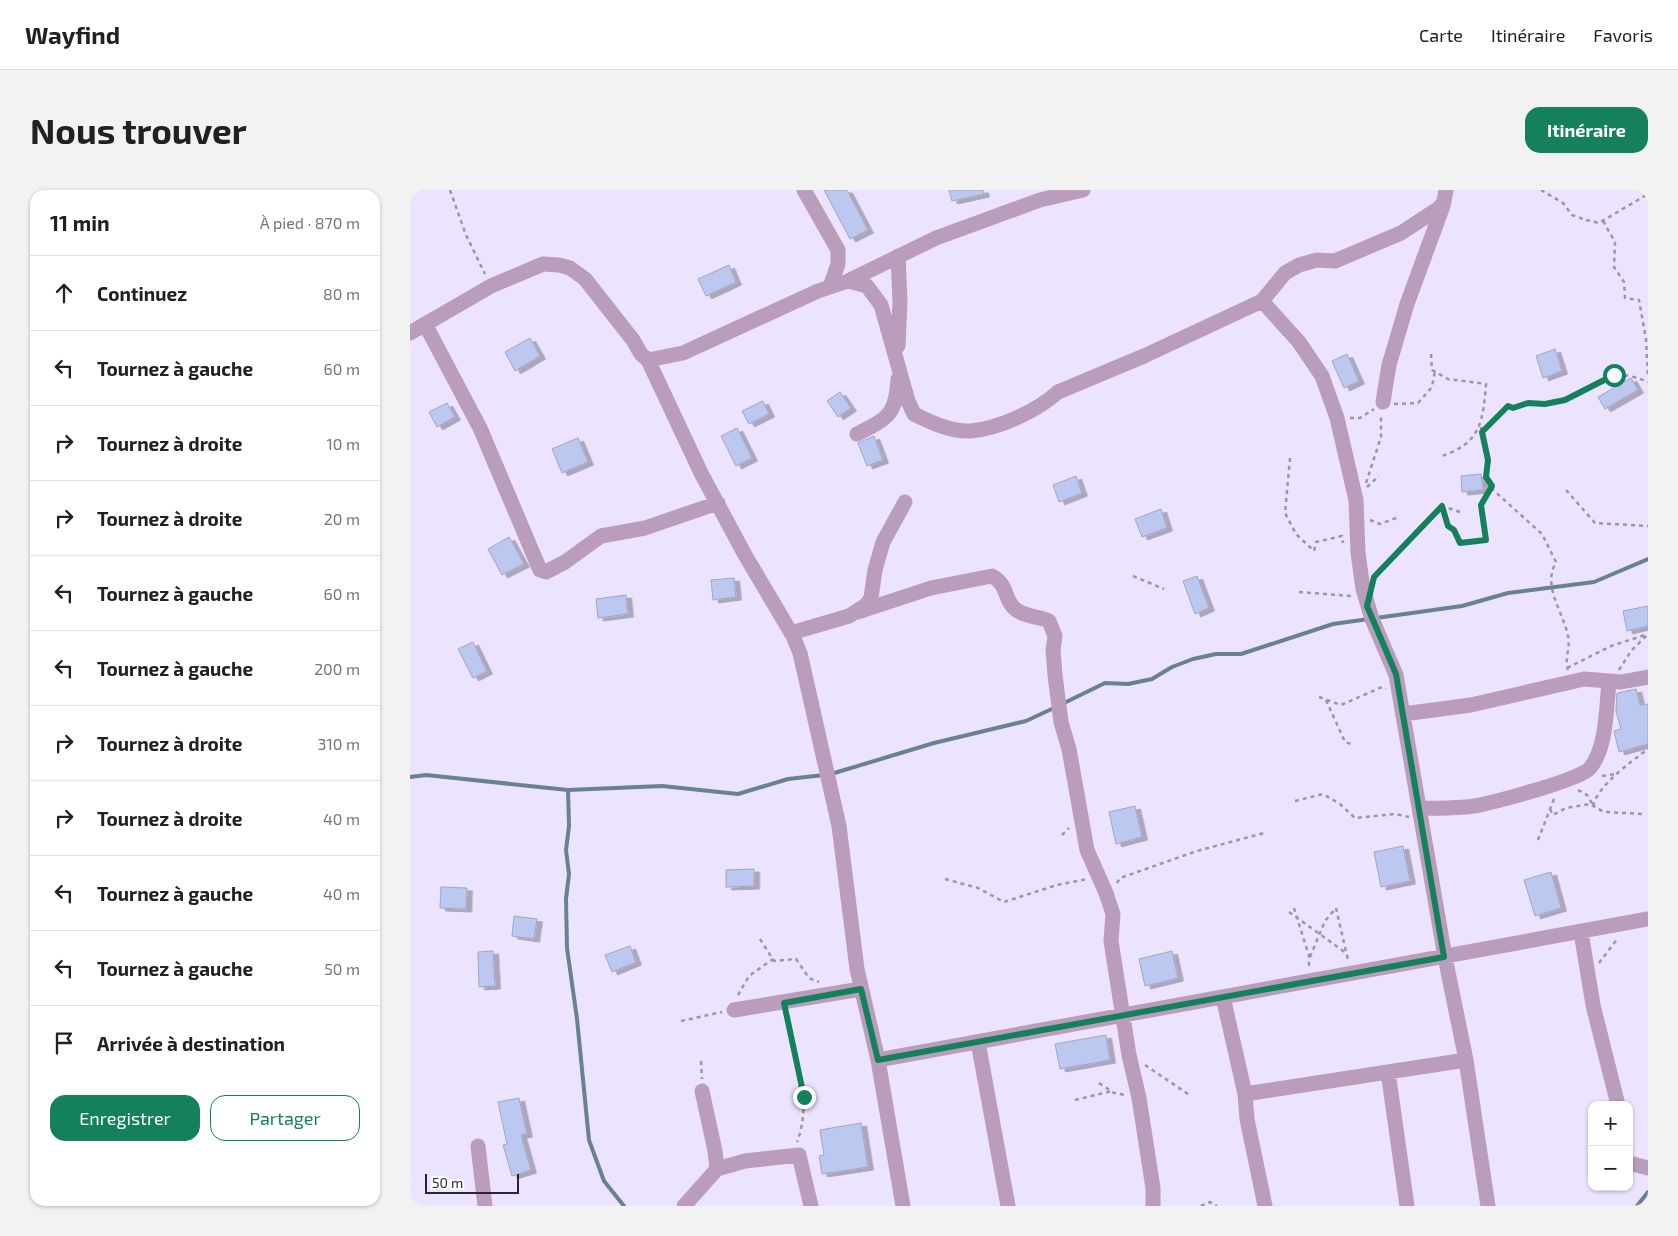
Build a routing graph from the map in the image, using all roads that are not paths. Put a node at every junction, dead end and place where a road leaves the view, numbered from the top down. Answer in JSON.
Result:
{"nodes":[{"id":1,"x":804,"y":190,"type":"edge"},
{"id":2,"x":1083,"y":190,"type":"edge"},
{"id":3,"x":1445,"y":196,"type":"edge"},
{"id":4,"x":898,"y":256,"type":"junction"},
{"id":5,"x":848,"y":281,"type":"junction"},
{"id":6,"x":830,"y":287,"type":"junction"},
{"id":7,"x":1262,"y":301,"type":"junction"},
{"id":8,"x":426,"y":324,"type":"junction"},
{"id":9,"x":410,"y":333,"type":"edge"},
{"id":10,"x":648,"y":360,"type":"junction"},
{"id":11,"x":899,"y":369,"type":"junction"},
{"id":12,"x":1382,"y":402,"type":"road end"},
{"id":13,"x":910,"y":404,"type":"junction"},
{"id":14,"x":893,"y":411,"type":"junction"},
{"id":15,"x":857,"y":434,"type":"dead end"},
{"id":16,"x":905,"y":502,"type":"dead end"},
{"id":17,"x":718,"y":503,"type":"junction"},
{"id":18,"x":858,"y":612,"type":"junction"},
{"id":19,"x":791,"y":633,"type":"junction"},
{"id":20,"x":1648,"y":677,"type":"edge"},
{"id":21,"x":1614,"y":678,"type":"junction"},
{"id":22,"x":1403,"y":714,"type":"junction"},
{"id":23,"x":1420,"y":808,"type":"junction"},
{"id":24,"x":1648,"y":919,"type":"edge"},
{"id":25,"x":1582,"y":932,"type":"junction"},
{"id":26,"x":1444,"y":957,"type":"junction"},
{"id":27,"x":861,"y":989,"type":"junction"},
{"id":28,"x":1223,"y":997,"type":"junction"},
{"id":29,"x":734,"y":1010,"type":"dead end"},
{"id":30,"x":1123,"y":1015,"type":"junction"},
{"id":31,"x":978,"y":1042,"type":"junction"},
{"id":32,"x":878,"y":1060,"type":"junction"},
{"id":33,"x":1466,"y":1060,"type":"junction"},
{"id":34,"x":1388,"y":1072,"type":"junction"},
{"id":35,"x":702,"y":1090,"type":"road end"},
{"id":36,"x":1245,"y":1094,"type":"junction"},
{"id":37,"x":1617,"y":1101,"type":"edge"},
{"id":38,"x":478,"y":1146,"type":"dead end"},
{"id":39,"x":1633,"y":1164,"type":"edge"},
{"id":40,"x":1648,"y":1168,"type":"edge"},
{"id":41,"x":717,"y":1169,"type":"junction"},
{"id":42,"x":485,"y":1206,"type":"edge"},
{"id":43,"x":684,"y":1206,"type":"edge"},
{"id":44,"x":811,"y":1206,"type":"edge"},
{"id":45,"x":903,"y":1206,"type":"edge"},
{"id":46,"x":1008,"y":1206,"type":"edge"},
{"id":47,"x":1154,"y":1206,"type":"edge"},
{"id":48,"x":1265,"y":1206,"type":"edge"},
{"id":49,"x":1407,"y":1206,"type":"edge"},
{"id":50,"x":1488,"y":1206,"type":"edge"}],
"edges":[{"from":1,"to":6,"type":"street"},
{"from":2,"to":4,"type":"street"},
{"from":3,"to":7,"type":"street"},
{"from":3,"to":12,"type":"street"},
{"from":4,"to":5,"type":"street"},
{"from":4,"to":11,"type":"street"},
{"from":5,"to":6,"type":"street"},
{"from":5,"to":11,"type":"street"},
{"from":6,"to":10,"type":"street"},
{"from":7,"to":13,"type":"street"},
{"from":7,"to":22,"type":"street"},
{"from":8,"to":9,"type":"street"},
{"from":8,"to":10,"type":"street"},
{"from":8,"to":17,"type":"street"},
{"from":10,"to":17,"type":"street"},
{"from":11,"to":13,"type":"street"},
{"from":11,"to":14,"type":"street"},
{"from":13,"to":14,"type":"street"},
{"from":14,"to":15,"type":"street"},
{"from":16,"to":18,"type":"street"},
{"from":17,"to":19,"type":"street"},
{"from":18,"to":19,"type":"street"},
{"from":18,"to":30,"type":"street"},
{"from":19,"to":27,"type":"street"},
{"from":20,"to":21,"type":"street"},
{"from":21,"to":22,"type":"street"},
{"from":21,"to":23,"type":"street"},
{"from":22,"to":23,"type":"street"},
{"from":23,"to":26,"type":"street"},
{"from":24,"to":25,"type":"street"},
{"from":25,"to":26,"type":"street"},
{"from":25,"to":37,"type":"street"},
{"from":26,"to":28,"type":"street"},
{"from":26,"to":33,"type":"street"},
{"from":27,"to":29,"type":"street"},
{"from":27,"to":32,"type":"street"},
{"from":28,"to":30,"type":"street"},
{"from":28,"to":36,"type":"street"},
{"from":30,"to":31,"type":"street"},
{"from":30,"to":47,"type":"street"},
{"from":31,"to":32,"type":"street"},
{"from":31,"to":46,"type":"street"},
{"from":32,"to":45,"type":"street"},
{"from":33,"to":34,"type":"street"},
{"from":33,"to":50,"type":"street"},
{"from":34,"to":36,"type":"street"},
{"from":34,"to":49,"type":"street"},
{"from":35,"to":41,"type":"street"},
{"from":36,"to":48,"type":"street"},
{"from":38,"to":42,"type":"street"},
{"from":39,"to":40,"type":"street"},
{"from":41,"to":43,"type":"street"},
{"from":41,"to":44,"type":"street"}]}
